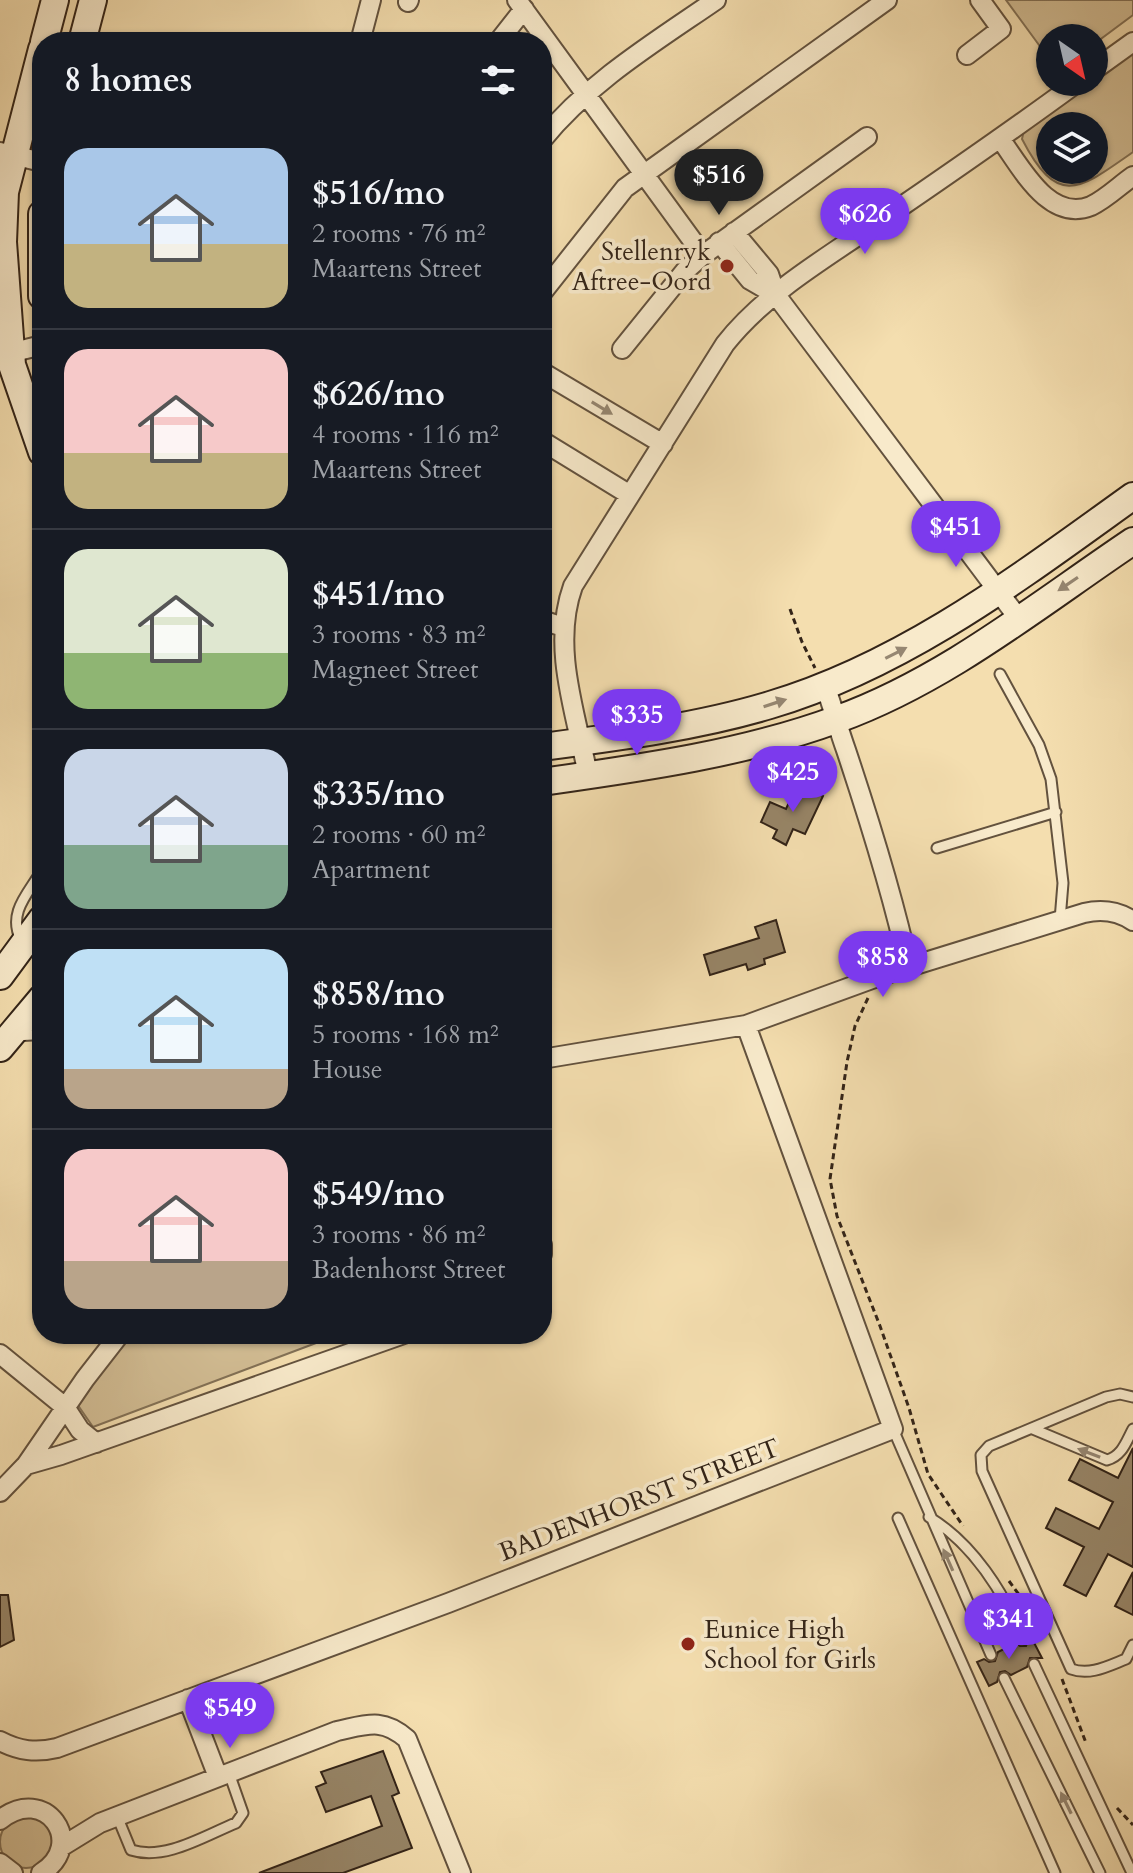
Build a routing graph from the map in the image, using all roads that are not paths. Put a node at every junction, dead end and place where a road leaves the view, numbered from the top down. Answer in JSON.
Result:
{"nodes":[{"id":1,"x":55,"y":0,"type":"edge"},
{"id":2,"x":93,"y":0,"type":"edge"},
{"id":3,"x":371,"y":0,"type":"edge"},
{"id":4,"x":716,"y":0,"type":"edge"},
{"id":5,"x":887,"y":0,"type":"edge"},
{"id":6,"x":980,"y":0,"type":"edge"},
{"id":7,"x":521,"y":5,"type":"edge"},
{"id":8,"x":47,"y":32,"type":"edge"},
{"id":9,"x":85,"y":32,"type":"edge"},
{"id":10,"x":363,"y":32,"type":"edge"},
{"id":11,"x":504,"y":32,"type":"edge"},
{"id":12,"x":540,"y":32,"type":"edge"},
{"id":13,"x":1133,"y":42,"type":"edge"},
{"id":14,"x":552,"y":48,"type":"edge"},
{"id":15,"x":967,"y":55,"type":"dead end"},
{"id":16,"x":1108,"y":60,"type":"edge"},
{"id":17,"x":32,"y":79,"type":"edge"},
{"id":18,"x":585,"y":94,"type":"junction"},
{"id":19,"x":1059,"y":96,"type":"edge"},
{"id":20,"x":552,"y":127,"type":"edge"},
{"id":21,"x":867,"y":137,"type":"dead end"},
{"id":22,"x":1001,"y":140,"type":"junction"},
{"id":23,"x":7,"y":154,"type":"edge"},
{"id":24,"x":32,"y":160,"type":"edge"},
{"id":25,"x":644,"y":172,"type":"junction"},
{"id":26,"x":1133,"y":176,"type":"edge"},
{"id":27,"x":726,"y":237,"type":"junction"},
{"id":28,"x":703,"y":255,"type":"junction"},
{"id":29,"x":552,"y":280,"type":"edge"},
{"id":30,"x":776,"y":295,"type":"junction"},
{"id":31,"x":32,"y":348,"type":"edge"},
{"id":32,"x":622,"y":349,"type":"dead end"},
{"id":33,"x":6,"y":354,"type":"edge"},
{"id":34,"x":552,"y":378,"type":"edge"},
{"id":35,"x":32,"y":425,"type":"edge"},
{"id":36,"x":663,"y":444,"type":"junction"},
{"id":37,"x":552,"y":447,"type":"edge"},
{"id":38,"x":630,"y":495,"type":"junction"},
{"id":39,"x":1133,"y":496,"type":"edge"},
{"id":40,"x":1133,"y":541,"type":"edge"},
{"id":41,"x":998,"y":590,"type":"junction"},
{"id":42,"x":1019,"y":619,"type":"junction"},
{"id":43,"x":552,"y":623,"type":"edge"},
{"id":44,"x":563,"y":627,"type":"junction"},
{"id":45,"x":1000,"y":674,"type":"dead end"},
{"id":46,"x":825,"y":686,"type":"junction"},
{"id":47,"x":838,"y":719,"type":"junction"},
{"id":48,"x":582,"y":742,"type":"junction"},
{"id":49,"x":552,"y":746,"type":"edge"},
{"id":50,"x":588,"y":775,"type":"junction"},
{"id":51,"x":552,"y":780,"type":"edge"},
{"id":52,"x":1056,"y":812,"type":"junction"},
{"id":53,"x":937,"y":848,"type":"dead end"},
{"id":54,"x":32,"y":886,"type":"edge"},
{"id":55,"x":1131,"y":915,"type":"edge"},
{"id":56,"x":1060,"y":920,"type":"junction"},
{"id":57,"x":32,"y":934,"type":"edge"},
{"id":58,"x":24,"y":946,"type":"junction"},
{"id":59,"x":909,"y":969,"type":"junction"},
{"id":60,"x":0,"y":976,"type":"edge"},
{"id":61,"x":32,"y":1010,"type":"edge"},
{"id":62,"x":746,"y":1025,"type":"junction"},
{"id":63,"x":32,"y":1035,"type":"edge"},
{"id":64,"x":4,"y":1043,"type":"edge"},
{"id":65,"x":552,"y":1057,"type":"edge"},
{"id":66,"x":112,"y":1344,"type":"edge"},
{"id":67,"x":376,"y":1344,"type":"edge"},
{"id":68,"x":0,"y":1354,"type":"edge"},
{"id":69,"x":1133,"y":1397,"type":"edge"},
{"id":70,"x":65,"y":1407,"type":"junction"},
{"id":71,"x":893,"y":1429,"type":"junction"},
{"id":72,"x":1033,"y":1429,"type":"junction"},
{"id":73,"x":1133,"y":1429,"type":"edge"},
{"id":74,"x":96,"y":1443,"type":"junction"},
{"id":75,"x":26,"y":1465,"type":"junction"},
{"id":76,"x":0,"y":1492,"type":"edge"},
{"id":77,"x":929,"y":1517,"type":"junction"},
{"id":78,"x":898,"y":1518,"type":"dead end"},
{"id":79,"x":1022,"y":1639,"type":"dead end"},
{"id":80,"x":1133,"y":1645,"type":"edge"},
{"id":81,"x":991,"y":1655,"type":"dead end"},
{"id":82,"x":1129,"y":1660,"type":"edge"},
{"id":83,"x":1034,"y":1664,"type":"dead end"},
{"id":84,"x":1004,"y":1678,"type":"dead end"},
{"id":85,"x":188,"y":1699,"type":"junction"},
{"id":86,"x":0,"y":1741,"type":"edge"},
{"id":87,"x":223,"y":1775,"type":"junction"},
{"id":88,"x":0,"y":1820,"type":"edge"},
{"id":89,"x":108,"y":1820,"type":"junction"},
{"id":90,"x":57,"y":1825,"type":"junction"},
{"id":91,"x":61,"y":1847,"type":"junction"},
{"id":92,"x":48,"y":1871,"type":"edge"},
{"id":93,"x":461,"y":1873,"type":"edge"},
{"id":94,"x":1055,"y":1873,"type":"edge"},
{"id":95,"x":1100,"y":1873,"type":"edge"},
{"id":96,"x":1132,"y":1873,"type":"edge"}],
"edges":[{"from":1,"to":8,"type":"street"},
{"from":2,"to":9,"type":"street"},
{"from":3,"to":10,"type":"street"},
{"from":4,"to":18,"type":"street"},
{"from":5,"to":25,"type":"street"},
{"from":6,"to":15,"type":"street"},
{"from":7,"to":11,"type":"street"},
{"from":7,"to":12,"type":"street"},
{"from":13,"to":16,"type":"street"},
{"from":14,"to":18,"type":"street"},
{"from":17,"to":23,"type":"street"},
{"from":18,"to":20,"type":"street"},
{"from":18,"to":25,"type":"street"},
{"from":19,"to":22,"type":"street"},
{"from":21,"to":27,"type":"street"},
{"from":22,"to":26,"type":"street"},
{"from":22,"to":30,"type":"street"},
{"from":23,"to":24,"type":"street"},
{"from":23,"to":33,"type":"street"},
{"from":25,"to":28,"type":"street"},
{"from":25,"to":29,"type":"street"},
{"from":27,"to":28,"type":"street"},
{"from":27,"to":30,"type":"street"},
{"from":28,"to":32,"type":"street"},
{"from":30,"to":36,"type":"street"},
{"from":30,"to":41,"type":"street"},
{"from":31,"to":33,"type":"street"},
{"from":33,"to":35,"type":"street"},
{"from":34,"to":36,"type":"street","one_way":true},
{"from":36,"to":38,"type":"street"},
{"from":37,"to":38,"type":"street"},
{"from":38,"to":44,"type":"street"},
{"from":39,"to":41,"type":"street"},
{"from":40,"to":42,"type":"street","one_way":true},
{"from":41,"to":42,"type":"street"},
{"from":46,"to":41,"type":"street","one_way":true},
{"from":42,"to":47,"type":"street"},
{"from":43,"to":44,"type":"street"},
{"from":44,"to":48,"type":"street"},
{"from":45,"to":52,"type":"lane"},
{"from":46,"to":47,"type":"street"},
{"from":48,"to":46,"type":"street","one_way":true},
{"from":47,"to":50,"type":"street"},
{"from":47,"to":59,"type":"street"},
{"from":48,"to":49,"type":"street"},
{"from":48,"to":50,"type":"street"},
{"from":50,"to":51,"type":"street"},
{"from":52,"to":53,"type":"lane"},
{"from":52,"to":56,"type":"lane"},
{"from":54,"to":58,"type":"lane"},
{"from":55,"to":56,"type":"street"},
{"from":56,"to":59,"type":"street"},
{"from":57,"to":58,"type":"street"},
{"from":58,"to":60,"type":"street"},
{"from":59,"to":62,"type":"street"},
{"from":61,"to":64,"type":"street"},
{"from":62,"to":65,"type":"street"},
{"from":62,"to":71,"type":"street"},
{"from":63,"to":64,"type":"lane"},
{"from":66,"to":70,"type":"street"},
{"from":67,"to":74,"type":"street"},
{"from":68,"to":70,"type":"street"},
{"from":69,"to":72,"type":"lane"},
{"from":70,"to":74,"type":"street"},
{"from":70,"to":75,"type":"street"},
{"from":71,"to":77,"type":"lane"},
{"from":71,"to":85,"type":"street","name":"BADENHORST STREET"},
{"from":73,"to":72,"type":"lane","one_way":true},
{"from":72,"to":82,"type":"lane"},
{"from":74,"to":75,"type":"street"},
{"from":75,"to":76,"type":"street"},
{"from":77,"to":79,"type":"lane"},
{"from":81,"to":77,"type":"lane","one_way":true},
{"from":78,"to":94,"type":"lane"},
{"from":80,"to":82,"type":"lane"},
{"from":83,"to":96,"type":"lane"},
{"from":95,"to":84,"type":"lane","one_way":true},
{"from":85,"to":86,"type":"street","name":"BADENHORST STREET"},
{"from":85,"to":87,"type":"street"},
{"from":87,"to":89,"type":"street"},
{"from":87,"to":89,"type":"lane"},
{"from":87,"to":93,"type":"street"},
{"from":88,"to":90,"type":"street"},
{"from":89,"to":90,"type":"street"},
{"from":89,"to":91,"type":"street"},
{"from":90,"to":91,"type":"street"},
{"from":91,"to":92,"type":"street"}]}
